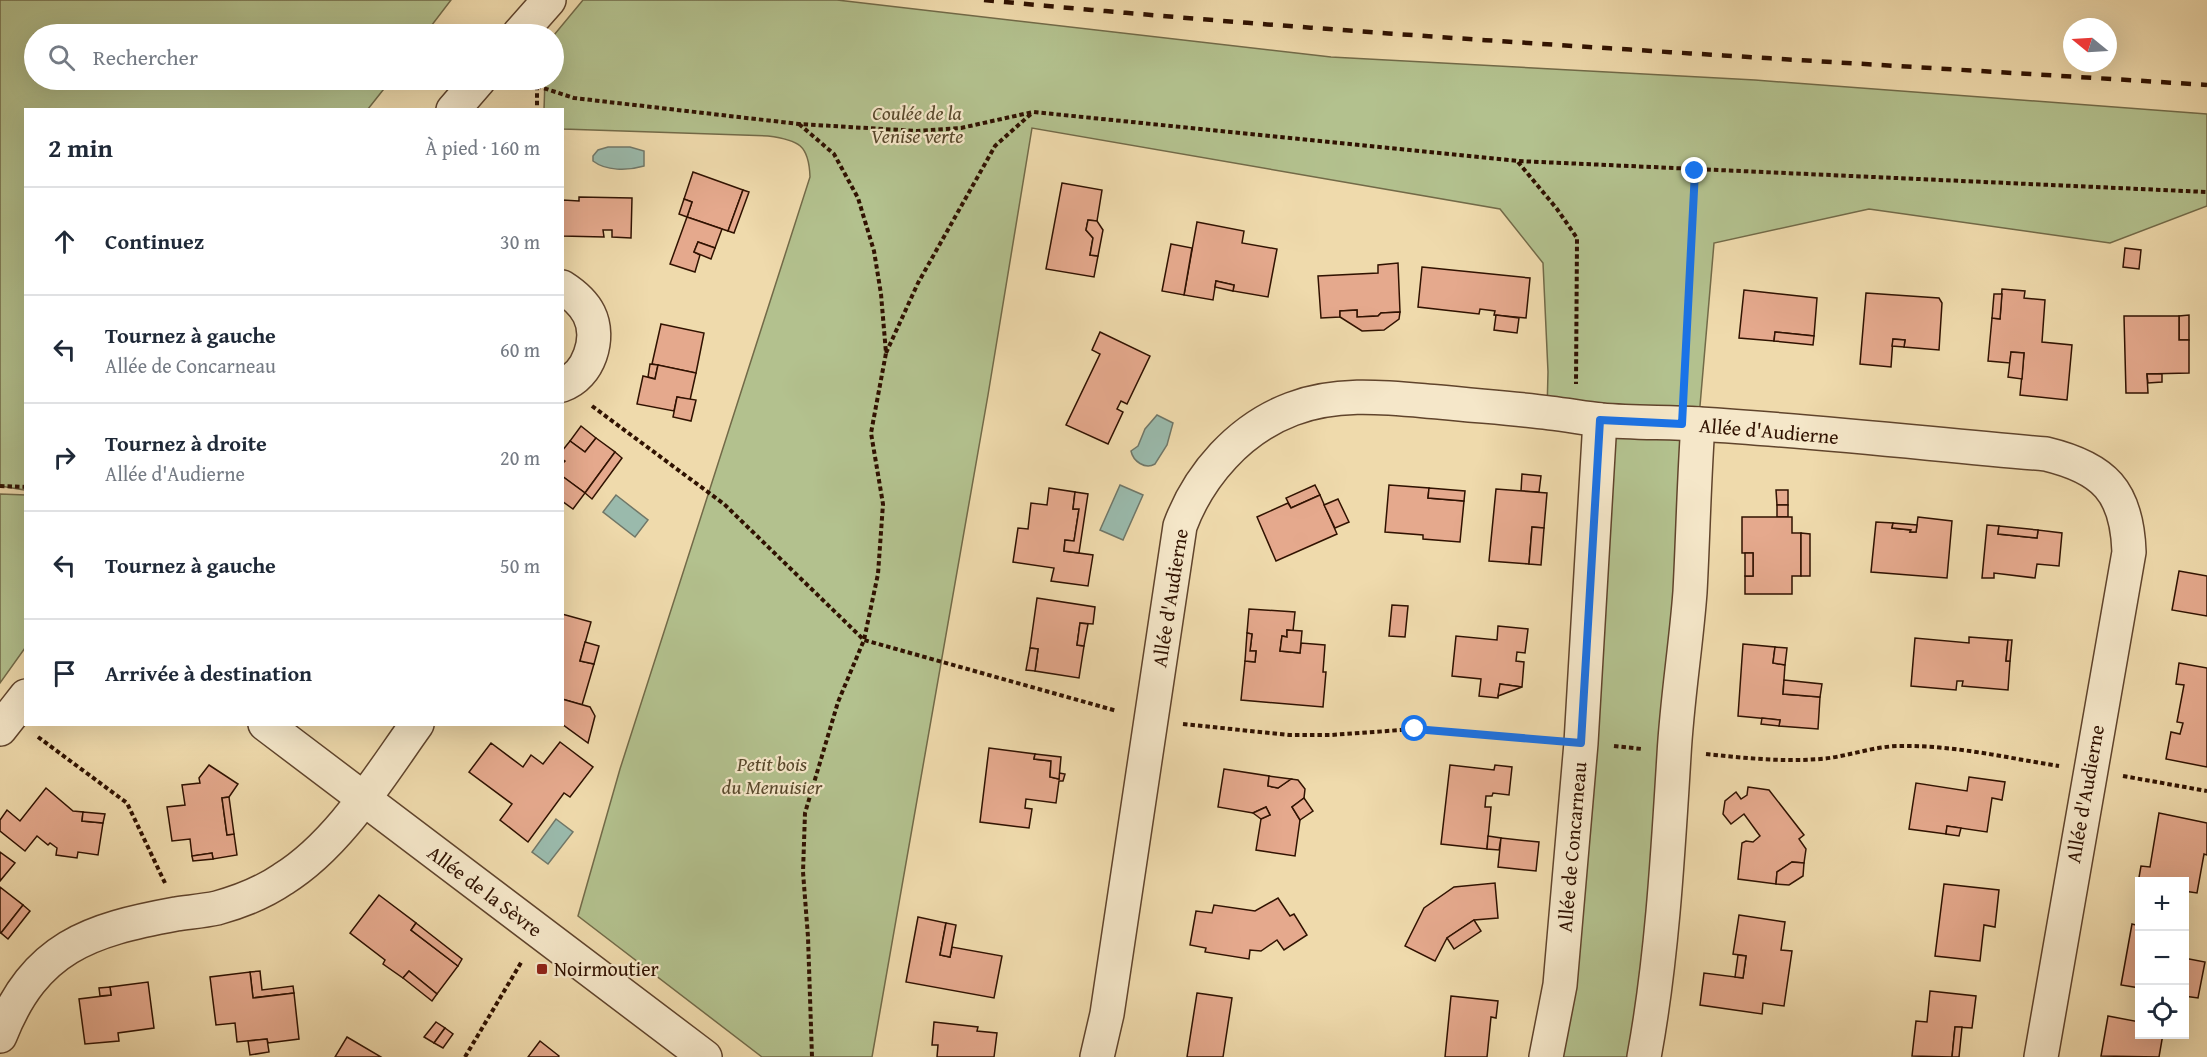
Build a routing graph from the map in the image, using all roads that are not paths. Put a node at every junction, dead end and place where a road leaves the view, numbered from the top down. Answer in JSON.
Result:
{"nodes":[{"id":1,"x":549,"y":0,"type":"edge"},
{"id":2,"x":528,"y":24,"type":"edge"},
{"id":3,"x":470,"y":90,"type":"edge"},
{"id":4,"x":455,"y":108,"type":"edge"},
{"id":5,"x":564,"y":288,"type":"edge"},
{"id":6,"x":565,"y":384,"type":"edge"},
{"id":7,"x":1588,"y":418,"type":"junction"},
{"id":8,"x":1690,"y":424,"type":"junction"},
{"id":9,"x":24,"y":699,"type":"edge"},
{"id":10,"x":268,"y":726,"type":"edge"},
{"id":11,"x":416,"y":726,"type":"edge"},
{"id":12,"x":0,"y":729,"type":"edge"},
{"id":13,"x":363,"y":798,"type":"junction"},
{"id":14,"x":0,"y":1036,"type":"edge"},
{"id":15,"x":705,"y":1057,"type":"edge"},
{"id":16,"x":1097,"y":1057,"type":"edge"},
{"id":17,"x":1545,"y":1057,"type":"edge"},
{"id":18,"x":1644,"y":1057,"type":"edge"},
{"id":19,"x":2041,"y":1057,"type":"edge"}],
"edges":[{"from":1,"to":2,"type":"street"},
{"from":3,"to":4,"type":"street"},
{"from":5,"to":6,"type":"street"},
{"from":7,"to":8,"type":"street","name":"Allée d'Audierne"},
{"from":7,"to":16,"type":"street","name":"Allée d'Audierne"},
{"from":7,"to":17,"type":"street","name":"Allée de Concarneau"},
{"from":8,"to":18,"type":"street"},
{"from":8,"to":19,"type":"street","name":"Allée d'Audierne"},
{"from":9,"to":12,"type":"street"},
{"from":10,"to":13,"type":"street","name":"Allée de la Sèvre"},
{"from":11,"to":13,"type":"street"},
{"from":13,"to":14,"type":"street"},
{"from":13,"to":15,"type":"street","name":"Allée de la Sèvre"}]}
